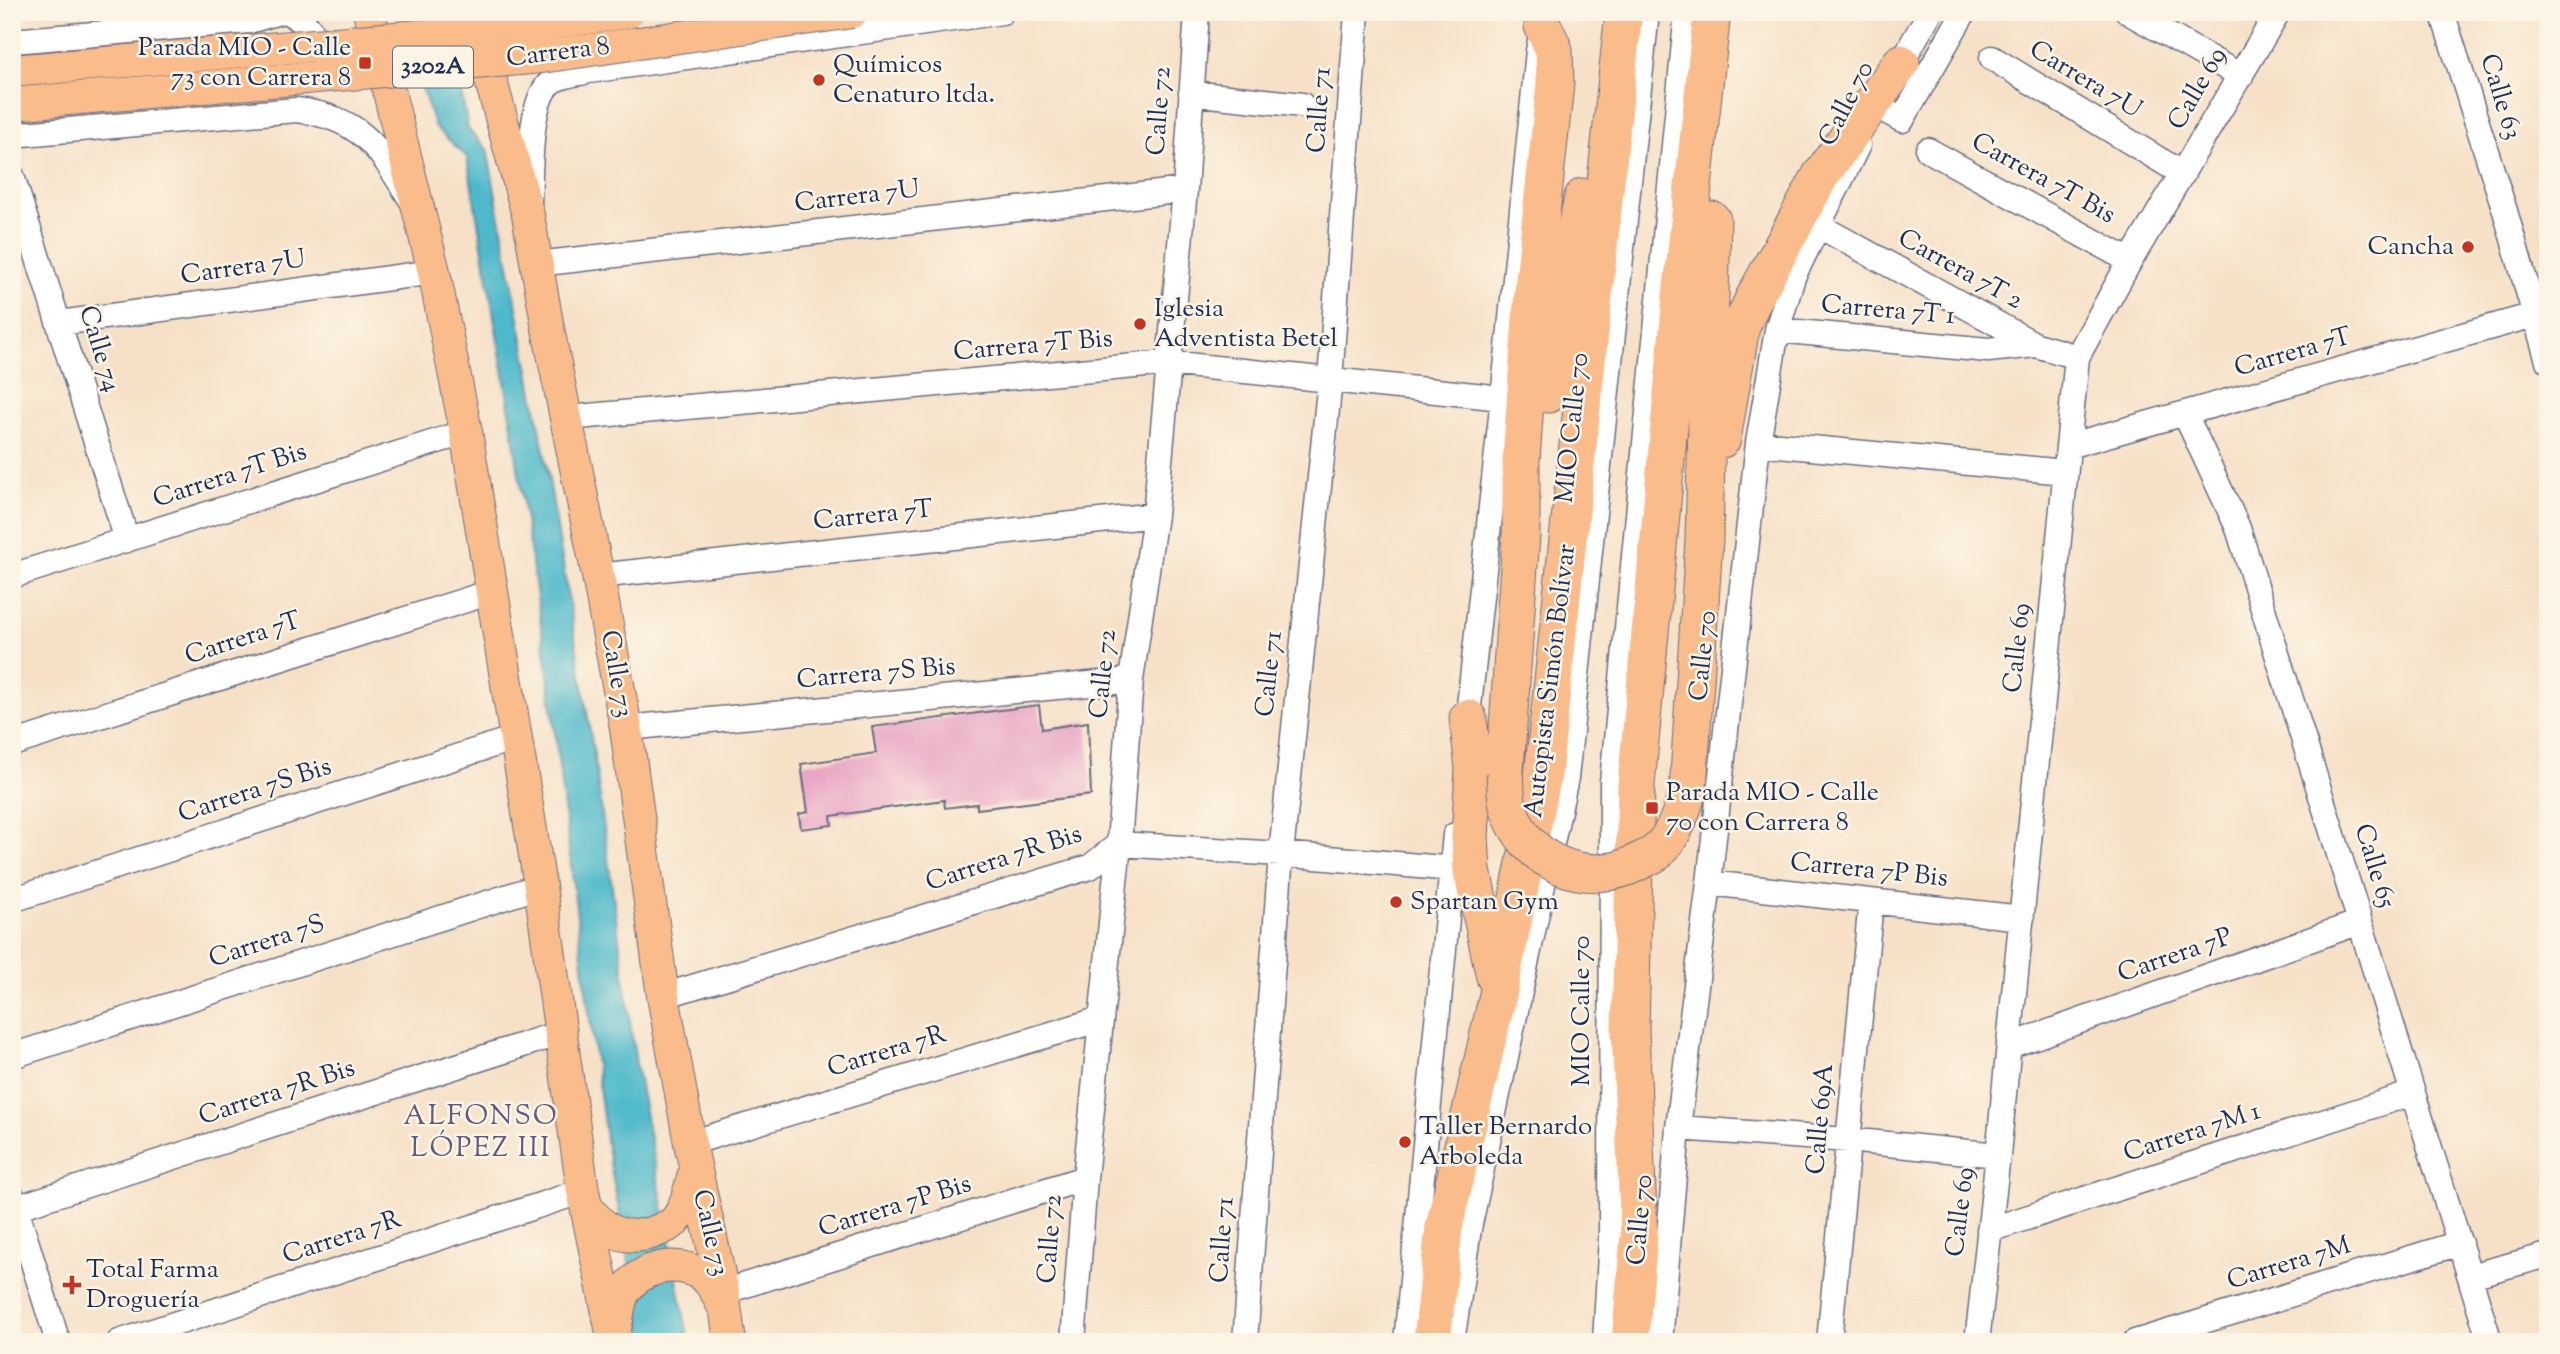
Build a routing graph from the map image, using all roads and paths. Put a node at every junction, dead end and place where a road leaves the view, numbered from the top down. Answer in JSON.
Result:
{"nodes":[{"id":1,"x":279,"y":12,"type":"edge"},
{"id":2,"x":287,"y":12,"type":"edge"},
{"id":3,"x":369,"y":12,"type":"edge"},
{"id":4,"x":474,"y":12,"type":"edge"},
{"id":5,"x":526,"y":12,"type":"edge"},
{"id":6,"x":628,"y":12,"type":"edge"},
{"id":7,"x":852,"y":12,"type":"edge"},
{"id":8,"x":1002,"y":12,"type":"edge"},
{"id":9,"x":1197,"y":12,"type":"edge"},
{"id":10,"x":1357,"y":12,"type":"edge"},
{"id":11,"x":1624,"y":12,"type":"edge"},
{"id":12,"x":1647,"y":12,"type":"edge"},
{"id":13,"x":1687,"y":12,"type":"edge"},
{"id":14,"x":1713,"y":12,"type":"edge"},
{"id":15,"x":1964,"y":12,"type":"edge"},
{"id":16,"x":2129,"y":12,"type":"edge"},
{"id":17,"x":2278,"y":12,"type":"edge"},
{"id":18,"x":2442,"y":12,"type":"edge"},
{"id":19,"x":1539,"y":19,"type":"edge"},
{"id":20,"x":1925,"y":21,"type":"edge"},
{"id":21,"x":1949,"y":40,"type":"junction"},
{"id":22,"x":12,"y":41,"type":"edge"},
{"id":23,"x":1992,"y":58,"type":"dead end"},
{"id":24,"x":1901,"y":63,"type":"junction"},
{"id":25,"x":12,"y":71,"type":"edge"},
{"id":26,"x":589,"y":71,"type":"junction"},
{"id":27,"x":2241,"y":76,"type":"junction"},
{"id":28,"x":1191,"y":93,"type":"junction"},
{"id":29,"x":12,"y":104,"type":"edge"},
{"id":30,"x":1302,"y":105,"type":"dead end"},
{"id":31,"x":1878,"y":107,"type":"junction"},
{"id":32,"x":296,"y":110,"type":"junction"},
{"id":33,"x":12,"y":135,"type":"edge"},
{"id":34,"x":1928,"y":150,"type":"dead end"},
{"id":35,"x":2183,"y":174,"type":"junction"},
{"id":36,"x":12,"y":176,"type":"edge"},
{"id":37,"x":1185,"y":190,"type":"junction"},
{"id":38,"x":419,"y":212,"type":"junction"},
{"id":39,"x":528,"y":215,"type":"junction"},
{"id":40,"x":1819,"y":226,"type":"junction"},
{"id":41,"x":2130,"y":261,"type":"junction"},
{"id":42,"x":537,"y":264,"type":"junction"},
{"id":43,"x":434,"y":272,"type":"junction"},
{"id":44,"x":2534,"y":315,"type":"junction"},
{"id":45,"x":60,"y":323,"type":"junction"},
{"id":46,"x":1777,"y":330,"type":"junction"},
{"id":47,"x":2036,"y":345,"type":"junction"},
{"id":48,"x":2077,"y":357,"type":"junction"},
{"id":49,"x":2548,"y":361,"type":"edge"},
{"id":50,"x":1168,"y":363,"type":"junction"},
{"id":51,"x":1330,"y":380,"type":"junction"},
{"id":52,"x":1503,"y":398,"type":"junction"},
{"id":53,"x":2185,"y":414,"type":"junction"},
{"id":54,"x":567,"y":418,"type":"junction"},
{"id":55,"x":466,"y":432,"type":"junction"},
{"id":56,"x":1758,"y":443,"type":"junction"},
{"id":57,"x":2068,"y":446,"type":"junction"},
{"id":58,"x":2066,"y":472,"type":"junction"},
{"id":59,"x":1155,"y":515,"type":"junction"},
{"id":60,"x":1521,"y":536,"type":"junction"},
{"id":61,"x":127,"y":540,"type":"junction"},
{"id":62,"x":1704,"y":540,"type":"junction"},
{"id":63,"x":12,"y":576,"type":"edge"},
{"id":64,"x":598,"y":576,"type":"junction"},
{"id":65,"x":491,"y":592,"type":"junction"},
{"id":66,"x":1131,"y":680,"type":"junction"},
{"id":67,"x":1468,"y":718,"type":"junction"},
{"id":68,"x":625,"y":728,"type":"junction"},
{"id":69,"x":515,"y":738,"type":"junction"},
{"id":70,"x":12,"y":744,"type":"edge"},
{"id":71,"x":1119,"y":844,"type":"junction"},
{"id":72,"x":1281,"y":854,"type":"junction"},
{"id":73,"x":1454,"y":869,"type":"junction"},
{"id":74,"x":1709,"y":883,"type":"junction"},
{"id":75,"x":540,"y":886,"type":"junction"},
{"id":76,"x":12,"y":900,"type":"edge"},
{"id":77,"x":1871,"y":901,"type":"junction"},
{"id":78,"x":2022,"y":918,"type":"junction"},
{"id":79,"x":2360,"y":922,"type":"junction"},
{"id":80,"x":1498,"y":995,"type":"junction"},
{"id":81,"x":663,"y":996,"type":"junction"},
{"id":82,"x":1101,"y":1019,"type":"junction"},
{"id":83,"x":560,"y":1033,"type":"junction"},
{"id":84,"x":2009,"y":1046,"type":"junction"},
{"id":85,"x":12,"y":1056,"type":"edge"},
{"id":86,"x":2413,"y":1093,"type":"junction"},
{"id":87,"x":1678,"y":1128,"type":"junction"},
{"id":88,"x":1848,"y":1140,"type":"junction"},
{"id":89,"x":1998,"y":1155,"type":"junction"},
{"id":90,"x":692,"y":1157,"type":"junction"},
{"id":91,"x":1085,"y":1178,"type":"junction"},
{"id":92,"x":14,"y":1204,"type":"edge"},
{"id":93,"x":591,"y":1207,"type":"junction"},
{"id":94,"x":1989,"y":1230,"type":"junction"},
{"id":95,"x":2460,"y":1243,"type":"junction"},
{"id":96,"x":2548,"y":1255,"type":"edge"},
{"id":97,"x":2470,"y":1276,"type":"junction"},
{"id":98,"x":722,"y":1307,"type":"edge"},
{"id":99,"x":614,"y":1338,"type":"edge"},
{"id":100,"x":58,"y":1342,"type":"edge"},
{"id":101,"x":119,"y":1342,"type":"edge"},
{"id":102,"x":1073,"y":1342,"type":"edge"},
{"id":103,"x":1245,"y":1342,"type":"edge"},
{"id":104,"x":1406,"y":1342,"type":"edge"},
{"id":105,"x":1432,"y":1342,"type":"edge"},
{"id":106,"x":1452,"y":1342,"type":"edge"},
{"id":107,"x":1605,"y":1342,"type":"edge"},
{"id":108,"x":1630,"y":1342,"type":"edge"},
{"id":109,"x":1660,"y":1342,"type":"edge"},
{"id":110,"x":1829,"y":1342,"type":"edge"},
{"id":111,"x":1977,"y":1342,"type":"edge"},
{"id":112,"x":2135,"y":1342,"type":"edge"},
{"id":113,"x":2490,"y":1342,"type":"edge"}],
"edges":[{"from":1,"to":22,"type":"street"},
{"from":2,"to":32,"type":"street"},
{"from":3,"to":38,"type":"main road"},
{"from":4,"to":39,"type":"main road","name":"Calle 73"},
{"from":5,"to":26,"type":"street"},
{"from":6,"to":25,"type":"main road","name":"Carrera 8","number":"3202A","bridge":true},
{"from":7,"to":29,"type":"main road","name":"Carrera 8","number":"3202A","bridge":true},
{"from":8,"to":26,"type":"street","name":"Carrera 8"},
{"from":9,"to":28,"type":"street","name":"Calle 72"},
{"from":10,"to":51,"type":"street","name":"Calle 71"},
{"from":11,"to":60,"type":"highway"},
{"from":11,"to":80,"type":"highway","name":"Autopista Simón Bolívar"},
{"from":12,"to":106,"type":"street","name":"MIO Calle 70"},
{"from":13,"to":107,"type":"street","name":"MIO Calle 70"},
{"from":14,"to":62,"type":"highway"},
{"from":14,"to":108,"type":"highway"},
{"from":15,"to":21,"type":"street"},
{"from":16,"to":27,"type":"street"},
{"from":17,"to":27,"type":"street","name":"Calle 69"},
{"from":18,"to":44,"type":"street","name":"Calle 63"},
{"from":19,"to":52,"type":"street"},
{"from":19,"to":60,"type":"highway"},
{"from":20,"to":21,"type":"street"},
{"from":20,"to":24,"type":"street","name":"Calle 70"},
{"from":21,"to":31,"type":"street"},
{"from":23,"to":35,"type":"street","name":"Carrera 7U"},
{"from":24,"to":31,"type":"street","name":"Calle 70"},
{"from":24,"to":62,"type":"highway"},
{"from":26,"to":39,"type":"street","name":"Carrera 8"},
{"from":27,"to":35,"type":"street","name":"Calle 69"},
{"from":28,"to":30,"type":"street"},
{"from":28,"to":37,"type":"street","name":"Calle 72"},
{"from":31,"to":40,"type":"street","name":"Calle 70"},
{"from":32,"to":33,"type":"street"},
{"from":32,"to":38,"type":"street"},
{"from":34,"to":41,"type":"street","name":"Carrera 7T Bis"},
{"from":35,"to":41,"type":"street","name":"Calle 69"},
{"from":36,"to":45,"type":"street","name":"Calle 74"},
{"from":37,"to":42,"type":"street","name":"Carrera 7U"},
{"from":37,"to":50,"type":"street","name":"Calle 72"},
{"from":38,"to":43,"type":"main road"},
{"from":39,"to":42,"type":"main road","name":"Calle 73"},
{"from":40,"to":46,"type":"street","name":"Calle 70"},
{"from":40,"to":47,"type":"street","name":"Carrera 7T 2"},
{"from":41,"to":48,"type":"street","name":"Calle 69"},
{"from":42,"to":54,"type":"main road","name":"Calle 73"},
{"from":43,"to":45,"type":"street","name":"Carrera 7U"},
{"from":43,"to":55,"type":"main road"},
{"from":44,"to":49,"type":"street","name":"Calle 63"},
{"from":44,"to":53,"type":"street","name":"Carrera 7T"},
{"from":45,"to":61,"type":"street","name":"Calle 74"},
{"from":46,"to":47,"type":"street","name":"Carrera 7T 1"},
{"from":46,"to":56,"type":"street","name":"Calle 70"},
{"from":47,"to":48,"type":"street","name":"Carrera 7T 2"},
{"from":48,"to":57,"type":"street","name":"Calle 69"},
{"from":50,"to":51,"type":"street","name":"Carrera 7T Bis"},
{"from":50,"to":54,"type":"street","name":"Carrera 7T Bis"},
{"from":50,"to":59,"type":"street","name":"Calle 72"},
{"from":51,"to":52,"type":"street","name":"Carrera 7T Bis"},
{"from":51,"to":72,"type":"street","name":"Calle 71"},
{"from":52,"to":67,"type":"street"},
{"from":53,"to":57,"type":"street","name":"Carrera 7T"},
{"from":53,"to":79,"type":"street","name":"Calle 65"},
{"from":54,"to":64,"type":"main road","name":"Calle 73"},
{"from":55,"to":61,"type":"street","name":"Carrera 7T Bis"},
{"from":55,"to":65,"type":"main road"},
{"from":56,"to":58,"type":"street"},
{"from":56,"to":74,"type":"street","name":"Calle 70"},
{"from":57,"to":58,"type":"street","name":"Calle 69"},
{"from":58,"to":78,"type":"street","name":"Calle 69"},
{"from":59,"to":64,"type":"street","name":"Carrera 7T"},
{"from":59,"to":66,"type":"street","name":"Calle 72"},
{"from":60,"to":62,"type":"highway","bridge":true},
{"from":61,"to":63,"type":"street","name":"Carrera 7T Bis"},
{"from":64,"to":68,"type":"main road","name":"Calle 73"},
{"from":65,"to":69,"type":"main road"},
{"from":65,"to":70,"type":"street","name":"Carrera 7T"},
{"from":66,"to":68,"type":"street","name":"Carrera 7S Bis"},
{"from":66,"to":71,"type":"street","name":"Calle 72"},
{"from":67,"to":73,"type":"street"},
{"from":67,"to":80,"type":"highway"},
{"from":68,"to":81,"type":"main road","name":"Calle 73"},
{"from":69,"to":75,"type":"main road"},
{"from":69,"to":76,"type":"street","name":"Carrera 7S Bis"},
{"from":71,"to":72,"type":"street","name":"Carrera 7R Bis"},
{"from":71,"to":81,"type":"street","name":"Carrera 7R Bis"},
{"from":71,"to":82,"type":"street","name":"Calle 72"},
{"from":72,"to":73,"type":"street","name":"Carrera 7R Bis"},
{"from":72,"to":103,"type":"street","name":"Calle 71"},
{"from":73,"to":104,"type":"street"},
{"from":74,"to":77,"type":"street","name":"Carrera 7P Bis"},
{"from":74,"to":87,"type":"street","name":"Calle 70"},
{"from":75,"to":83,"type":"main road"},
{"from":75,"to":85,"type":"street","name":"Carrera 7S"},
{"from":77,"to":78,"type":"street","name":"Carrera 7P Bis"},
{"from":77,"to":88,"type":"street","name":"Calle 69A"},
{"from":78,"to":84,"type":"street","name":"Calle 69"},
{"from":79,"to":84,"type":"street","name":"Carrera 7P"},
{"from":79,"to":86,"type":"street","name":"Calle 65"},
{"from":80,"to":105,"type":"highway","name":"Autopista Simón Bolívar"},
{"from":81,"to":90,"type":"main road","name":"Calle 73"},
{"from":82,"to":90,"type":"street","name":"Carrera 7R"},
{"from":82,"to":91,"type":"street","name":"Calle 72"},
{"from":83,"to":92,"type":"street","name":"Carrera 7R Bis"},
{"from":83,"to":93,"type":"main road"},
{"from":84,"to":89,"type":"street","name":"Calle 69"},
{"from":86,"to":94,"type":"street","name":"Carrera 7M 1"},
{"from":86,"to":95,"type":"street","name":"Calle 65"},
{"from":87,"to":88,"type":"street"},
{"from":87,"to":109,"type":"street","name":"Calle 70"},
{"from":88,"to":89,"type":"street"},
{"from":88,"to":110,"type":"street","name":"Calle 69A"},
{"from":89,"to":94,"type":"street","name":"Calle 69"},
{"from":90,"to":93,"type":"main road"},
{"from":90,"to":98,"type":"main road","name":"Calle 73"},
{"from":91,"to":98,"type":"street","name":"Carrera 7P Bis"},
{"from":91,"to":102,"type":"street","name":"Calle 72"},
{"from":92,"to":100,"type":"street"},
{"from":93,"to":99,"type":"main road"},
{"from":93,"to":101,"type":"street","name":"Carrera 7R"},
{"from":94,"to":111,"type":"street","name":"Calle 69"},
{"from":95,"to":97,"type":"street","name":"Calle 65"},
{"from":95,"to":112,"type":"street","name":"Carrera 7M"},
{"from":96,"to":97,"type":"street"},
{"from":97,"to":113,"type":"street","name":"Calle 65"},
{"from":98,"to":99,"type":"main road"}]}
